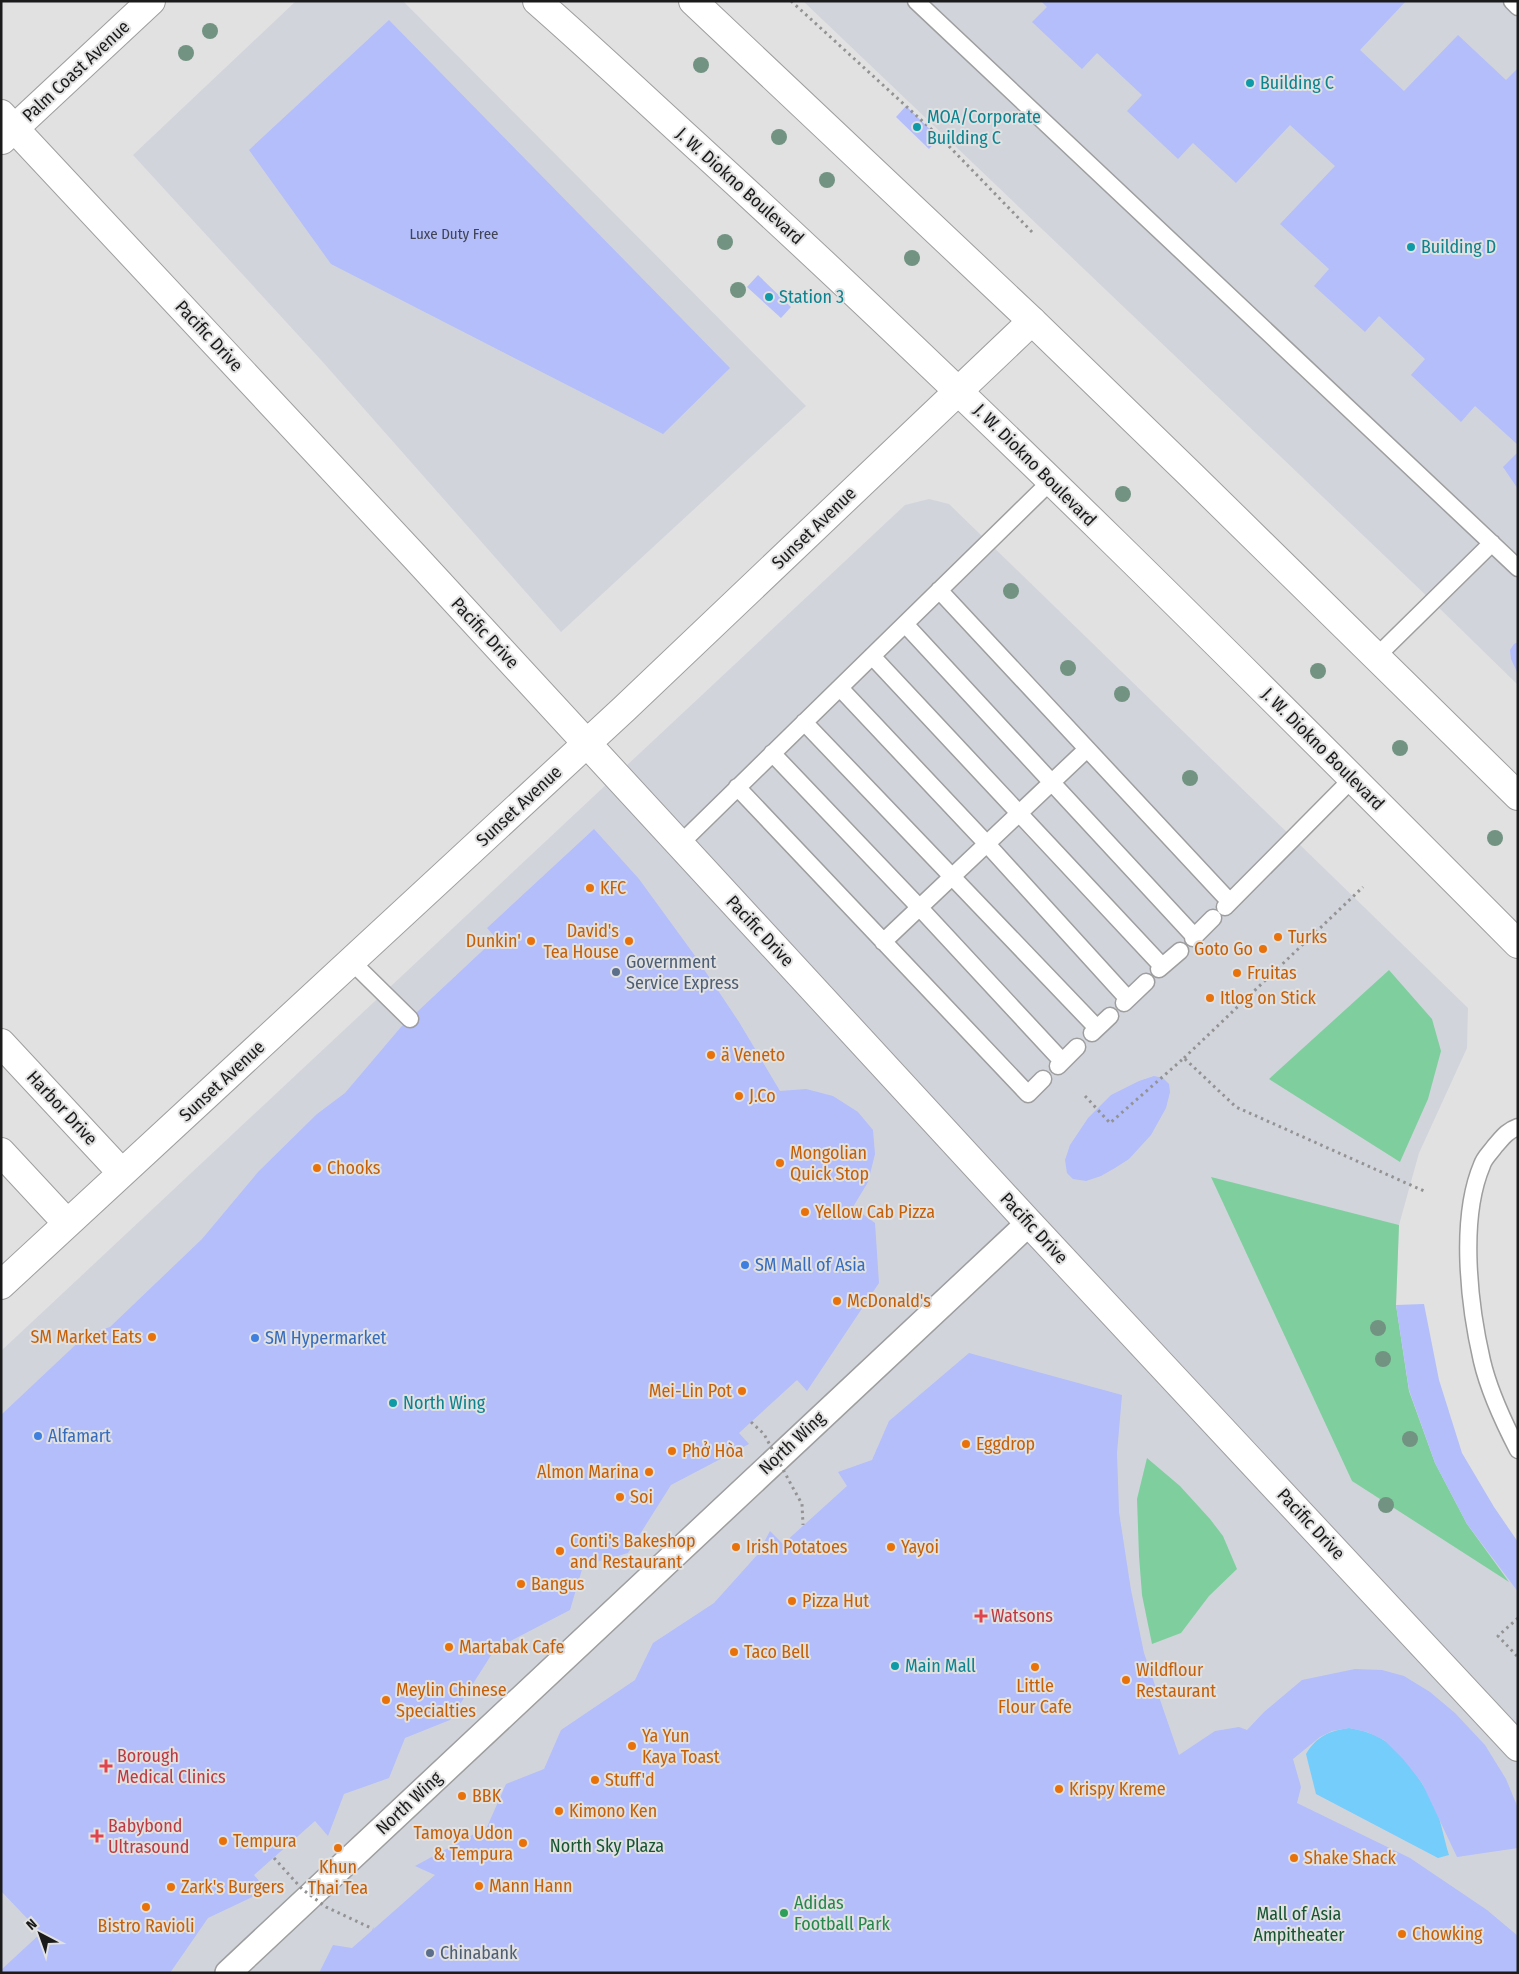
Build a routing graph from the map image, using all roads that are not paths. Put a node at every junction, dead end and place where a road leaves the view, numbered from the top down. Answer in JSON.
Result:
{"nodes":[{"id":1,"x":151,"y":1,"type":"edge"},
{"id":2,"x":537,"y":1,"type":"edge"},
{"id":3,"x":693,"y":1,"type":"edge"},
{"id":4,"x":916,"y":1,"type":"edge"},
{"id":5,"x":1512,"y":1,"type":"edge"},
{"id":6,"x":1518,"y":7,"type":"edge"},
{"id":7,"x":6,"y":128,"type":"edge"},
{"id":8,"x":1032,"y":321,"type":"junction"},
{"id":9,"x":959,"y":390,"type":"junction"},
{"id":10,"x":1051,"y":481,"type":"junction"},
{"id":11,"x":1492,"y":543,"type":"junction"},
{"id":12,"x":1518,"y":568,"type":"edge"},
{"id":13,"x":939,"y":590,"type":"junction"},
{"id":14,"x":905,"y":624,"type":"junction"},
{"id":15,"x":872,"y":656,"type":"junction"},
{"id":16,"x":1376,"y":657,"type":"junction"},
{"id":17,"x":840,"y":688,"type":"junction"},
{"id":18,"x":804,"y":722,"type":"junction"},
{"id":19,"x":587,"y":743,"type":"junction"},
{"id":20,"x":1087,"y":749,"type":"junction"},
{"id":21,"x":772,"y":753,"type":"junction"},
{"id":22,"x":1353,"y":778,"type":"junction"},
{"id":23,"x":1052,"y":782,"type":"junction"},
{"id":24,"x":737,"y":787,"type":"junction"},
{"id":25,"x":1518,"y":796,"type":"edge"},
{"id":26,"x":1019,"y":814,"type":"junction"},
{"id":27,"x":680,"y":844,"type":"junction"},
{"id":28,"x":987,"y":844,"type":"junction"},
{"id":29,"x":953,"y":877,"type":"junction"},
{"id":30,"x":920,"y":908,"type":"junction"},
{"id":31,"x":1213,"y":918,"type":"dead end"},
{"id":32,"x":883,"y":942,"type":"junction"},
{"id":33,"x":1518,"y":944,"type":"edge"},
{"id":34,"x":1180,"y":951,"type":"dead end"},
{"id":35,"x":351,"y":961,"type":"junction"},
{"id":36,"x":1146,"y":982,"type":"dead end"},
{"id":37,"x":1110,"y":1016,"type":"dead end"},
{"id":38,"x":410,"y":1019,"type":"dead end"},
{"id":39,"x":1,"y":1043,"type":"edge"},
{"id":40,"x":1077,"y":1047,"type":"dead end"},
{"id":41,"x":1043,"y":1079,"type":"dead end"},
{"id":42,"x":1518,"y":1127,"type":"edge"},
{"id":43,"x":1,"y":1152,"type":"edge"},
{"id":44,"x":122,"y":1172,"type":"junction"},
{"id":45,"x":67,"y":1223,"type":"junction"},
{"id":46,"x":1029,"y":1223,"type":"junction"},
{"id":47,"x":1,"y":1285,"type":"edge"},
{"id":48,"x":1518,"y":1450,"type":"edge"},
{"id":49,"x":1518,"y":1747,"type":"edge"},
{"id":50,"x":228,"y":1973,"type":"edge"}],
"edges":[{"from":1,"to":7,"type":"street","name":"Palm Coast Avenue"},
{"from":2,"to":9,"type":"street","name":"J. W. Diokno Boulevard"},
{"from":3,"to":8,"type":"street"},
{"from":4,"to":11,"type":"lane"},
{"from":5,"to":6,"type":"lane"},
{"from":7,"to":19,"type":"street","name":"Pacific Drive"},
{"from":8,"to":9,"type":"street","name":"Sunset Avenue"},
{"from":8,"to":16,"type":"street"},
{"from":9,"to":10,"type":"street","name":"J. W. Diokno Boulevard"},
{"from":9,"to":19,"type":"street","name":"Sunset Avenue"},
{"from":10,"to":13,"type":"lane"},
{"from":10,"to":22,"type":"street","name":"J. W. Diokno Boulevard"},
{"from":11,"to":12,"type":"lane"},
{"from":11,"to":16,"type":"lane"},
{"from":13,"to":14,"type":"lane"},
{"from":13,"to":20,"type":"lane"},
{"from":14,"to":15,"type":"lane"},
{"from":14,"to":23,"type":"lane"},
{"from":15,"to":17,"type":"lane"},
{"from":15,"to":26,"type":"lane"},
{"from":16,"to":25,"type":"street"},
{"from":17,"to":18,"type":"lane"},
{"from":17,"to":28,"type":"lane"},
{"from":18,"to":21,"type":"lane"},
{"from":18,"to":29,"type":"lane"},
{"from":19,"to":27,"type":"street","name":"Pacific Drive"},
{"from":19,"to":35,"type":"street","name":"Sunset Avenue"},
{"from":20,"to":22,"type":"lane"},
{"from":20,"to":23,"type":"lane"},
{"from":21,"to":24,"type":"lane"},
{"from":21,"to":30,"type":"lane"},
{"from":22,"to":33,"type":"street","name":"J. W. Diokno Boulevard"},
{"from":23,"to":26,"type":"lane"},
{"from":23,"to":31,"type":"lane"},
{"from":24,"to":27,"type":"lane"},
{"from":24,"to":32,"type":"lane"},
{"from":26,"to":28,"type":"lane"},
{"from":26,"to":34,"type":"lane"},
{"from":27,"to":46,"type":"street","name":"Pacific Drive"},
{"from":28,"to":29,"type":"lane"},
{"from":28,"to":36,"type":"lane"},
{"from":29,"to":30,"type":"lane"},
{"from":29,"to":37,"type":"lane"},
{"from":30,"to":32,"type":"lane"},
{"from":30,"to":40,"type":"lane"},
{"from":32,"to":41,"type":"lane"},
{"from":35,"to":38,"type":"lane"},
{"from":35,"to":44,"type":"street","name":"Sunset Avenue"},
{"from":39,"to":44,"type":"street","name":"Harbor Drive"},
{"from":42,"to":48,"type":"lane"},
{"from":43,"to":45,"type":"street"},
{"from":44,"to":45,"type":"street","name":"Sunset Avenue"},
{"from":45,"to":47,"type":"street","name":"Sunset Avenue"},
{"from":46,"to":49,"type":"street","name":"Pacific Drive"},
{"from":46,"to":50,"type":"street","name":"North Wing"}]}
